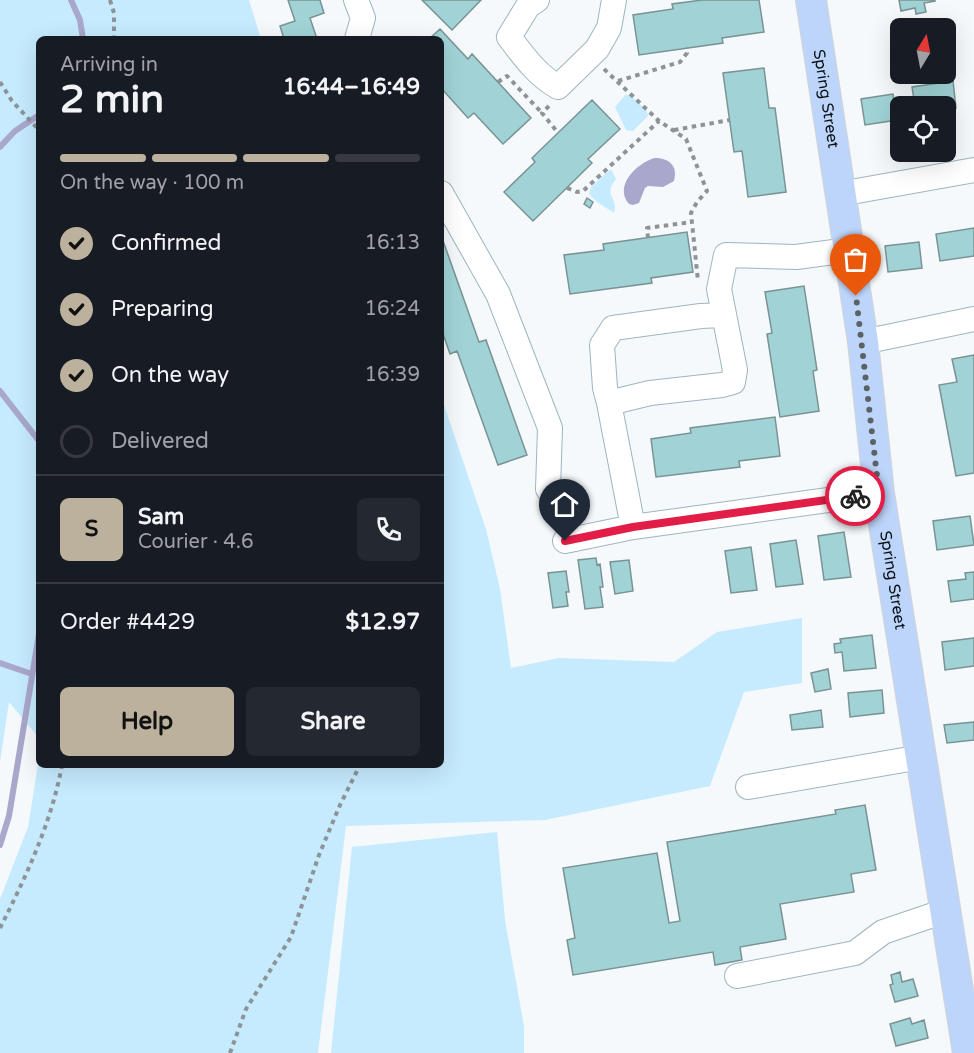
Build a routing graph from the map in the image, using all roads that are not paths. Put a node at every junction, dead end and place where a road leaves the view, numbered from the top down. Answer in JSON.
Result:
{"nodes":[{"id":1,"x":356,"y":0,"type":"edge"},
{"id":2,"x":537,"y":0,"type":"edge"},
{"id":3,"x":614,"y":0,"type":"edge"},
{"id":4,"x":811,"y":0,"type":"edge"},
{"id":5,"x":358,"y":36,"type":"edge"},
{"id":6,"x":974,"y":170,"type":"edge"},
{"id":7,"x":840,"y":194,"type":"junction"},
{"id":8,"x":444,"y":198,"type":"edge"},
{"id":9,"x":849,"y":250,"type":"junction"},
{"id":10,"x":712,"y":316,"type":"junction"},
{"id":11,"x":974,"y":319,"type":"edge"},
{"id":12,"x":863,"y":342,"type":"junction"},
{"id":13,"x":609,"y":403,"type":"junction"},
{"id":14,"x":548,"y":489,"type":"dead end"},
{"id":15,"x":879,"y":493,"type":"junction"},
{"id":16,"x":633,"y":527,"type":"junction"},
{"id":17,"x":565,"y":541,"type":"dead end"},
{"id":18,"x":921,"y":757,"type":"junction"},
{"id":19,"x":748,"y":787,"type":"dead end"},
{"id":20,"x":945,"y":911,"type":"junction"},
{"id":21,"x":737,"y":976,"type":"dead end"},
{"id":22,"x":970,"y":1050,"type":"edge"}],
"edges":[{"from":1,"to":5,"type":"street"},
{"from":2,"to":3,"type":"street"},
{"from":4,"to":7,"type":"main road","name":"Spring Street"},
{"from":6,"to":7,"type":"street"},
{"from":7,"to":9,"type":"main road","name":"Spring Street"},
{"from":8,"to":14,"type":"street"},
{"from":9,"to":10,"type":"street"},
{"from":9,"to":12,"type":"main road","name":"Spring Street"},
{"from":10,"to":13,"type":"street"},
{"from":10,"to":13,"type":"street"},
{"from":11,"to":12,"type":"street"},
{"from":12,"to":15,"type":"main road","name":"Spring Street"},
{"from":13,"to":16,"type":"street"},
{"from":15,"to":16,"type":"street"},
{"from":15,"to":18,"type":"main road","name":"Spring Street"},
{"from":16,"to":17,"type":"street"},
{"from":18,"to":19,"type":"street"},
{"from":18,"to":20,"type":"main road","name":"Spring Street"},
{"from":20,"to":21,"type":"street"},
{"from":20,"to":22,"type":"main road","name":"Spring Street"}]}
